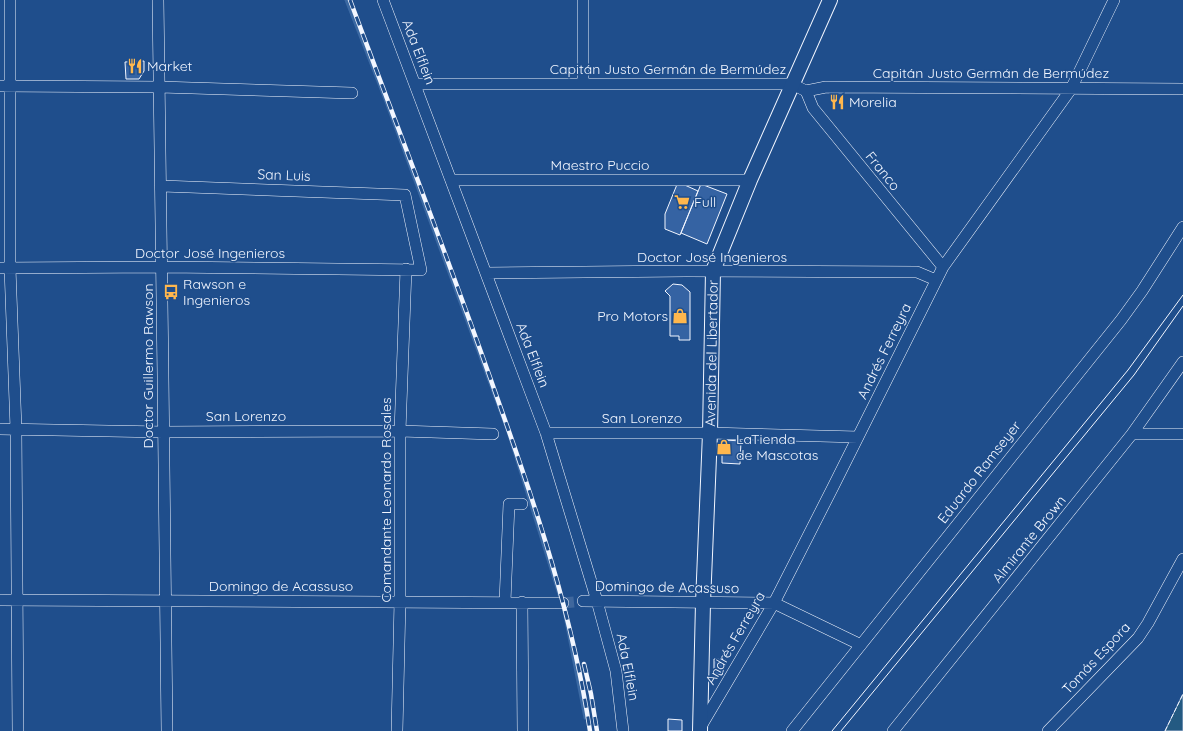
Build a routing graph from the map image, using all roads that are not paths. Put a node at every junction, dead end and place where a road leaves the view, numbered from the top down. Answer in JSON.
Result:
{"nodes":[{"id":1,"x":10,"y":0,"type":"edge"},
{"id":2,"x":158,"y":0,"type":"edge"},
{"id":3,"x":383,"y":0,"type":"edge"},
{"id":4,"x":583,"y":0,"type":"edge"},
{"id":5,"x":830,"y":0,"type":"edge"},
{"id":6,"x":1114,"y":0,"type":"edge"},
{"id":7,"x":416,"y":84,"type":"junction"},
{"id":8,"x":583,"y":84,"type":"junction"},
{"id":9,"x":792,"y":84,"type":"junction"},
{"id":10,"x":5,"y":86,"type":"edge"},
{"id":11,"x":160,"y":87,"type":"junction"},
{"id":12,"x":1071,"y":89,"type":"junction"},
{"id":13,"x":1183,"y":89,"type":"edge"},
{"id":14,"x":806,"y":91,"type":"junction"},
{"id":15,"x":352,"y":93,"type":"dead end"},
{"id":16,"x":451,"y":180,"type":"junction"},
{"id":17,"x":750,"y":180,"type":"junction"},
{"id":18,"x":162,"y":186,"type":"junction"},
{"id":19,"x":1183,"y":227,"type":"edge"},
{"id":20,"x":162,"y":267,"type":"junction"},
{"id":21,"x":943,"y":267,"type":"junction"},
{"id":22,"x":5,"y":268,"type":"edge"},
{"id":23,"x":406,"y":269,"type":"junction"},
{"id":24,"x":421,"y":270,"type":"joint"},
{"id":25,"x":713,"y":271,"type":"junction"},
{"id":26,"x":486,"y":272,"type":"junction"},
{"id":27,"x":936,"y":280,"type":"junction"},
{"id":28,"x":1183,"y":362,"type":"edge"},
{"id":29,"x":0,"y":429,"type":"edge"},
{"id":30,"x":16,"y":429,"type":"junction"},
{"id":31,"x":400,"y":431,"type":"junction"},
{"id":32,"x":163,"y":432,"type":"junction"},
{"id":33,"x":546,"y":433,"type":"junction"},
{"id":34,"x":710,"y":433,"type":"junction"},
{"id":35,"x":493,"y":434,"type":"dead end"},
{"id":36,"x":1132,"y":434,"type":"junction"},
{"id":37,"x":1183,"y":434,"type":"edge"},
{"id":38,"x":858,"y":437,"type":"junction"},
{"id":39,"x":522,"y":504,"type":"dead end"},
{"id":40,"x":1183,"y":558,"type":"edge"},
{"id":41,"x":592,"y":583,"type":"junction"},
{"id":42,"x":0,"y":600,"type":"edge"},
{"id":43,"x":18,"y":600,"type":"junction"},
{"id":44,"x":165,"y":600,"type":"junction"},
{"id":45,"x":400,"y":601,"type":"junction"},
{"id":46,"x":584,"y":601,"type":"junction"},
{"id":47,"x":597,"y":601,"type":"junction"},
{"id":48,"x":505,"y":602,"type":"junction"},
{"id":49,"x":522,"y":602,"type":"junction"},
{"id":50,"x":563,"y":603,"type":"tunnel mouth"},
{"id":51,"x":703,"y":603,"type":"junction"},
{"id":52,"x":774,"y":603,"type":"junction"},
{"id":53,"x":601,"y":613,"type":"junction"},
{"id":54,"x":861,"y":645,"type":"junction"},
{"id":55,"x":700,"y":730,"type":"edge"},
{"id":56,"x":18,"y":731,"type":"edge"},
{"id":57,"x":167,"y":731,"type":"edge"},
{"id":58,"x":397,"y":731,"type":"edge"},
{"id":59,"x":523,"y":731,"type":"edge"},
{"id":60,"x":623,"y":731,"type":"edge"},
{"id":61,"x":792,"y":731,"type":"edge"},
{"id":62,"x":893,"y":731,"type":"edge"},
{"id":63,"x":1048,"y":731,"type":"edge"}],
"edges":[{"from":1,"to":10,"type":"street"},
{"from":2,"to":11,"type":"street","name":"Doctor Guillermo Rawson"},
{"from":3,"to":7,"type":"street","name":"Ada Elflein"},
{"from":4,"to":8,"type":"street"},
{"from":5,"to":9,"type":"main road","name":"Avenida del Libertador"},
{"from":6,"to":12,"type":"street","name":"Andrés Ferreyra"},
{"from":7,"to":8,"type":"street","name":"Capitán Justo Germán de Bermúdez"},
{"from":7,"to":16,"type":"street","name":"Ada Elflein"},
{"from":8,"to":9,"type":"street","name":"Capitán Justo Germán de Bermúdez"},
{"from":9,"to":14,"type":"street","name":"Capitán Justo Germán de Bermúdez"},
{"from":9,"to":17,"type":"main road","name":"Avenida del Libertador"},
{"from":10,"to":11,"type":"street"},
{"from":10,"to":22,"type":"street"},
{"from":11,"to":15,"type":"street"},
{"from":11,"to":18,"type":"street","name":"Doctor Guillermo Rawson"},
{"from":12,"to":13,"type":"street","name":"Capitán Justo Germán de Bermúdez"},
{"from":12,"to":14,"type":"street","name":"Capitán Justo Germán de Bermúdez"},
{"from":12,"to":21,"type":"street","name":"Andrés Ferreyra"},
{"from":14,"to":21,"type":"street","name":"Franco"},
{"from":16,"to":17,"type":"street","name":"Maestro Puccio"},
{"from":16,"to":26,"type":"street","name":"Ada Elflein"},
{"from":17,"to":25,"type":"main road","name":"Avenida del Libertador"},
{"from":18,"to":20,"type":"street","name":"Doctor Guillermo Rawson"},
{"from":18,"to":24,"type":"street","name":"San Luis"},
{"from":19,"to":54,"type":"street","name":"Eduardo Ramseyer"},
{"from":20,"to":22,"type":"street","name":"Doctor José Ingenieros"},
{"from":20,"to":23,"type":"street","name":"Doctor José Ingenieros"},
{"from":20,"to":32,"type":"street","name":"Doctor Guillermo Rawson"},
{"from":21,"to":27,"type":"street","name":"Andrés Ferreyra"},
{"from":22,"to":30,"type":"street"},
{"from":23,"to":24,"type":"street","name":"Doctor José Ingenieros"},
{"from":23,"to":31,"type":"street","name":"Comandante Leonardo Rosales"},
{"from":25,"to":26,"type":"street","name":"Doctor José Ingenieros"},
{"from":25,"to":27,"type":"street","name":"Doctor José Ingenieros"},
{"from":25,"to":34,"type":"main road","name":"Avenida del Libertador"},
{"from":26,"to":33,"type":"street","name":"Ada Elflein"},
{"from":27,"to":38,"type":"street","name":"Andrés Ferreyra"},
{"from":28,"to":36,"type":"street","name":"Almirante Brown"},
{"from":29,"to":30,"type":"street","name":"San Lorenzo"},
{"from":30,"to":32,"type":"street","name":"San Lorenzo"},
{"from":30,"to":43,"type":"street"},
{"from":31,"to":32,"type":"street","name":"San Lorenzo"},
{"from":31,"to":35,"type":"street","name":"San Lorenzo"},
{"from":31,"to":45,"type":"street","name":"Comandante Leonardo Rosales"},
{"from":32,"to":44,"type":"street","name":"Doctor Guillermo Rawson"},
{"from":33,"to":34,"type":"street","name":"San Lorenzo"},
{"from":33,"to":41,"type":"street","name":"Ada Elflein"},
{"from":34,"to":38,"type":"street","name":"San Lorenzo"},
{"from":34,"to":51,"type":"main road","name":"Avenida del Libertador"},
{"from":36,"to":37,"type":"street"},
{"from":36,"to":62,"type":"street","name":"Almirante Brown"},
{"from":38,"to":52,"type":"street","name":"Andrés Ferreyra"},
{"from":39,"to":48,"type":"street"},
{"from":40,"to":63,"type":"street","name":"Tomás Espora"},
{"from":41,"to":46,"type":"street"},
{"from":41,"to":47,"type":"street","name":"Ada Elflein"},
{"from":42,"to":43,"type":"street","name":"Domingo de Acassuso"},
{"from":43,"to":44,"type":"street","name":"Domingo de Acassuso"},
{"from":43,"to":56,"type":"street"},
{"from":44,"to":45,"type":"street","name":"Domingo de Acassuso"},
{"from":44,"to":57,"type":"street","name":"Doctor Guillermo Rawson"},
{"from":45,"to":48,"type":"street","name":"Domingo de Acassuso"},
{"from":45,"to":58,"type":"street","name":"Comandante Leonardo Rosales"},
{"from":46,"to":47,"type":"street","name":"Domingo de Acassuso"},
{"from":46,"to":53,"type":"street"},
{"from":47,"to":51,"type":"street","name":"Domingo de Acassuso"},
{"from":47,"to":53,"type":"street","name":"Ada Elflein"},
{"from":48,"to":49,"type":"street","name":"Domingo de Acassuso"},
{"from":49,"to":50,"type":"street","name":"Domingo de Acassuso"},
{"from":49,"to":59,"type":"street"},
{"from":51,"to":52,"type":"street","name":"Domingo de Acassuso"},
{"from":51,"to":55,"type":"main road","name":"Avenida del Libertador"},
{"from":52,"to":54,"type":"street","name":"Domingo de Acassuso"},
{"from":52,"to":55,"type":"street","name":"Andrés Ferreyra"},
{"from":53,"to":60,"type":"street","name":"Ada Elflein"},
{"from":54,"to":61,"type":"street","name":"Eduardo Ramseyer"}]}
